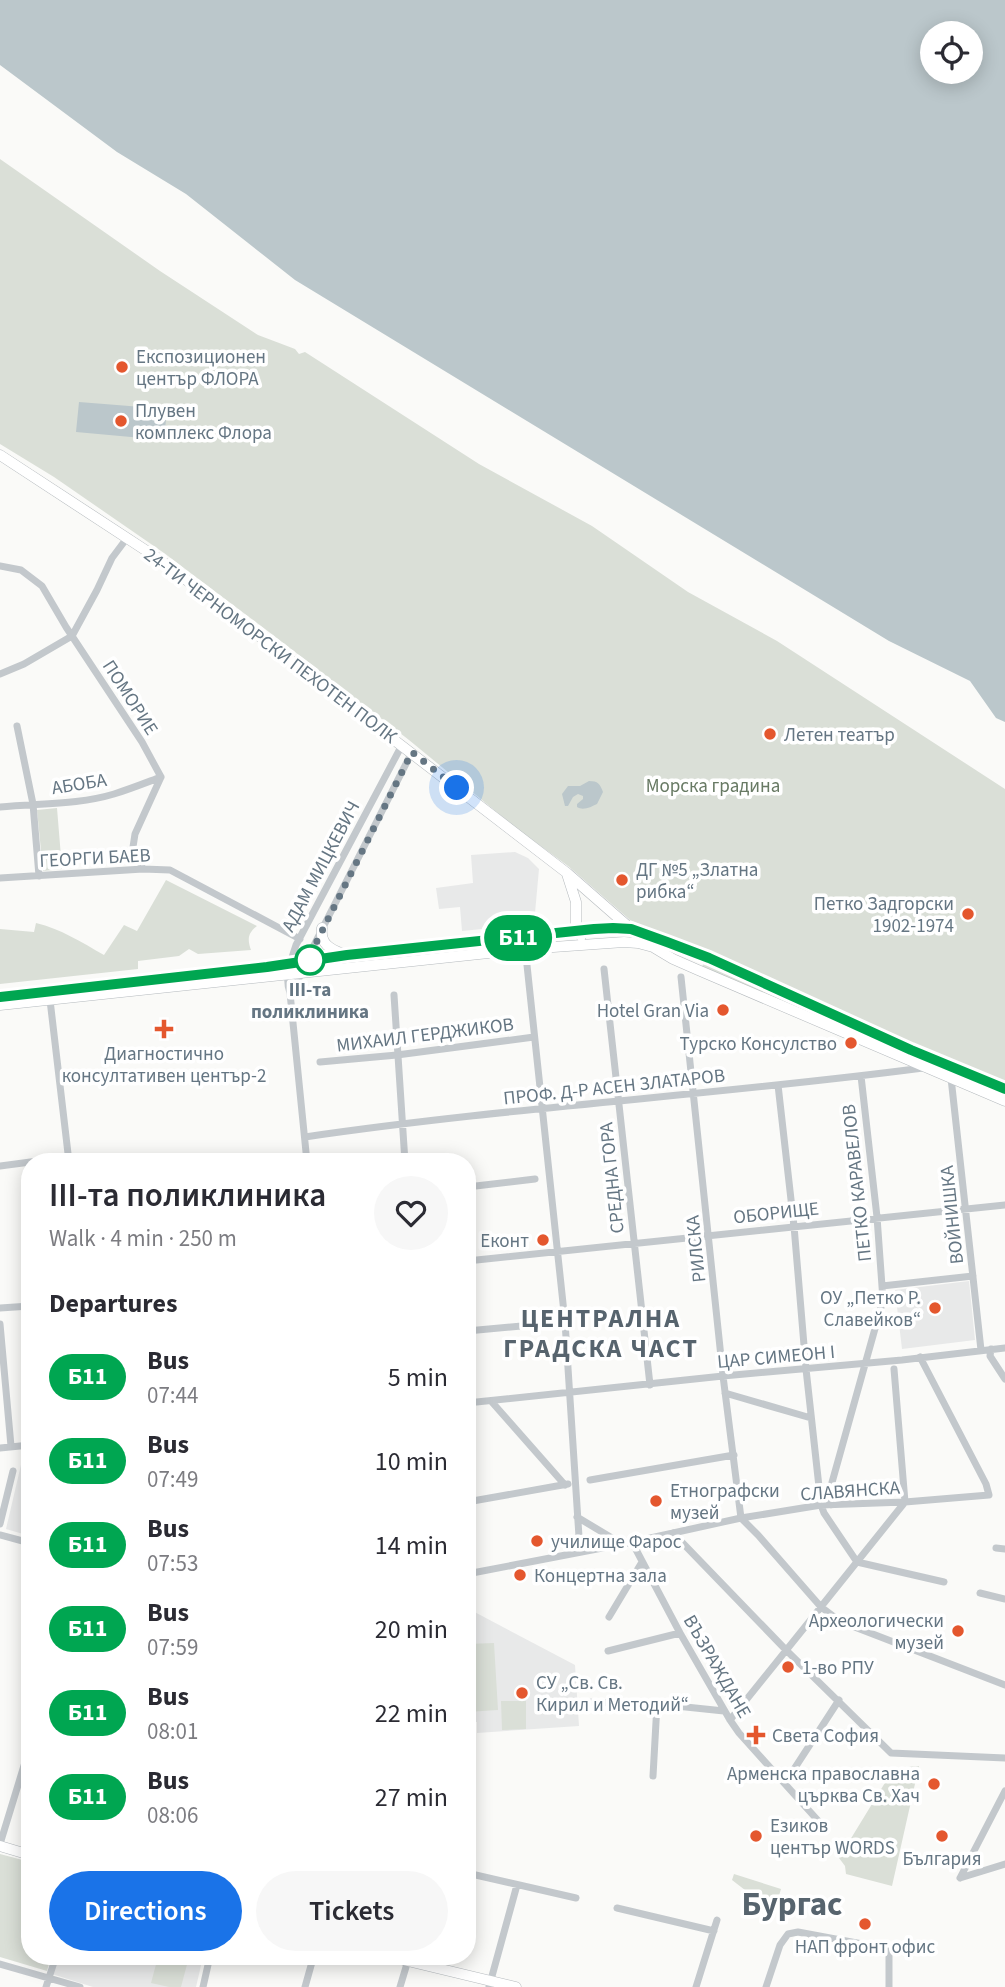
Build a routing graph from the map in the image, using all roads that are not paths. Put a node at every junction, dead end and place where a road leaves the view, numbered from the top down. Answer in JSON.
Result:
{"nodes":[{"id":1,"x":0,"y":455,"type":"edge"},
{"id":2,"x":127,"y":538,"type":"junction"},
{"id":3,"x":3,"y":566,"type":"edge"},
{"id":4,"x":72,"y":636,"type":"junction"},
{"id":5,"x":0,"y":674,"type":"edge"},
{"id":6,"x":17,"y":726,"type":"dead end"},
{"id":7,"x":402,"y":745,"type":"junction"},
{"id":8,"x":412,"y":752,"type":"junction"},
{"id":9,"x":161,"y":777,"type":"junction"},
{"id":10,"x":33,"y":804,"type":"junction"},
{"id":11,"x":0,"y":807,"type":"edge"},
{"id":12,"x":143,"y":869,"type":"junction"},
{"id":13,"x":567,"y":873,"type":"junction"},
{"id":14,"x":39,"y":876,"type":"junction"},
{"id":15,"x":0,"y":878,"type":"edge"},
{"id":16,"x":322,"y":928,"type":"junction"},
{"id":17,"x":631,"y":929,"type":"junction"},
{"id":18,"x":578,"y":932,"type":"junction"},
{"id":19,"x":524,"y":937,"type":"junction"},
{"id":20,"x":300,"y":939,"type":"junction"},
{"id":21,"x":591,"y":944,"type":"junction"},
{"id":22,"x":525,"y":950,"type":"junction"},
{"id":23,"x":347,"y":955,"type":"junction"},
{"id":24,"x":307,"y":961,"type":"junction"},
{"id":25,"x":291,"y":962,"type":"junction"},
{"id":26,"x":604,"y":969,"type":"dead end"},
{"id":27,"x":302,"y":973,"type":"junction"},
{"id":28,"x":288,"y":975,"type":"junction"},
{"id":29,"x":681,"y":977,"type":"dead end"},
{"id":30,"x":290,"y":992,"type":"junction"},
{"id":31,"x":394,"y":995,"type":"dead end"},
{"id":32,"x":0,"y":997,"type":"edge"},
{"id":33,"x":50,"y":1000,"type":"junction"},
{"id":34,"x":0,"y":1005,"type":"edge"},
{"id":35,"x":534,"y":1037,"type":"junction"},
{"id":36,"x":397,"y":1055,"type":"junction"},
{"id":37,"x":320,"y":1062,"type":"dead end"},
{"id":38,"x":927,"y":1068,"type":"junction"},
{"id":39,"x":862,"y":1076,"type":"junction"},
{"id":40,"x":951,"y":1078,"type":"junction"},
{"id":41,"x":778,"y":1085,"type":"junction"},
{"id":42,"x":1005,"y":1089,"type":"edge"},
{"id":43,"x":694,"y":1094,"type":"junction"},
{"id":44,"x":619,"y":1101,"type":"junction"},
{"id":45,"x":1005,"y":1101,"type":"edge"},
{"id":46,"x":541,"y":1108,"type":"junction"},
{"id":47,"x":402,"y":1124,"type":"junction"},
{"id":48,"x":305,"y":1136,"type":"junction"},
{"id":49,"x":68,"y":1153,"type":"edge"},
{"id":50,"x":306,"y":1153,"type":"edge"},
{"id":51,"x":404,"y":1153,"type":"edge"},
{"id":52,"x":21,"y":1164,"type":"edge"},
{"id":53,"x":0,"y":1166,"type":"edge"},
{"id":54,"x":535,"y":1179,"type":"dead end"},
{"id":55,"x":476,"y":1186,"type":"edge"},
{"id":56,"x":1005,"y":1205,"type":"edge"},
{"id":57,"x":966,"y":1209,"type":"junction"},
{"id":58,"x":877,"y":1217,"type":"junction"},
{"id":59,"x":794,"y":1226,"type":"junction"},
{"id":60,"x":709,"y":1235,"type":"junction"},
{"id":61,"x":634,"y":1244,"type":"junction"},
{"id":62,"x":558,"y":1252,"type":"junction"},
{"id":63,"x":476,"y":1260,"type":"edge"},
{"id":64,"x":973,"y":1276,"type":"junction"},
{"id":65,"x":882,"y":1286,"type":"junction"},
{"id":66,"x":21,"y":1307,"type":"edge"},
{"id":67,"x":0,"y":1308,"type":"edge"},
{"id":68,"x":565,"y":1322,"type":"junction"},
{"id":69,"x":0,"y":1324,"type":"edge"},
{"id":70,"x":476,"y":1330,"type":"edge"},
{"id":71,"x":1005,"y":1348,"type":"edge"},
{"id":72,"x":991,"y":1349,"type":"junction"},
{"id":73,"x":981,"y":1350,"type":"junction"},
{"id":74,"x":920,"y":1357,"type":"junction"},
{"id":75,"x":866,"y":1363,"type":"junction"},
{"id":76,"x":806,"y":1368,"type":"junction"},
{"id":77,"x":894,"y":1369,"type":"dead end"},
{"id":78,"x":723,"y":1376,"type":"junction"},
{"id":79,"x":1005,"y":1379,"type":"edge"},
{"id":80,"x":650,"y":1385,"type":"junction"},
{"id":81,"x":570,"y":1393,"type":"junction"},
{"id":82,"x":725,"y":1393,"type":"junction"},
{"id":83,"x":491,"y":1401,"type":"junction"},
{"id":84,"x":476,"y":1402,"type":"edge"},
{"id":85,"x":811,"y":1418,"type":"junction"},
{"id":86,"x":21,"y":1445,"type":"edge"},
{"id":87,"x":11,"y":1446,"type":"junction"},
{"id":88,"x":0,"y":1448,"type":"edge"},
{"id":89,"x":734,"y":1455,"type":"junction"},
{"id":90,"x":13,"y":1471,"type":"dead end"},
{"id":91,"x":590,"y":1480,"type":"dead end"},
{"id":92,"x":576,"y":1482,"type":"junction"},
{"id":93,"x":565,"y":1485,"type":"junction"},
{"id":94,"x":476,"y":1501,"type":"edge"},
{"id":95,"x":905,"y":1502,"type":"junction"},
{"id":96,"x":821,"y":1505,"type":"junction"},
{"id":97,"x":831,"y":1505,"type":"junction"},
{"id":98,"x":577,"y":1517,"type":"junction"},
{"id":99,"x":741,"y":1518,"type":"junction"},
{"id":100,"x":0,"y":1524,"type":"edge"},
{"id":101,"x":673,"y":1533,"type":"junction"},
{"id":102,"x":0,"y":1535,"type":"edge"},
{"id":103,"x":21,"y":1541,"type":"edge"},
{"id":104,"x":632,"y":1542,"type":"junction"},
{"id":105,"x":623,"y":1544,"type":"junction"},
{"id":106,"x":996,"y":1548,"type":"dead end"},
{"id":107,"x":1005,"y":1549,"type":"edge"},
{"id":108,"x":580,"y":1552,"type":"junction"},
{"id":109,"x":642,"y":1562,"type":"junction"},
{"id":110,"x":857,"y":1562,"type":"junction"},
{"id":111,"x":476,"y":1572,"type":"edge"},
{"id":112,"x":944,"y":1582,"type":"dead end"},
{"id":113,"x":980,"y":1593,"type":"dead end"},
{"id":114,"x":1005,"y":1599,"type":"edge"},
{"id":115,"x":823,"y":1605,"type":"junction"},
{"id":116,"x":609,"y":1616,"type":"dead end"},
{"id":117,"x":680,"y":1633,"type":"junction"},
{"id":118,"x":608,"y":1650,"type":"dead end"},
{"id":119,"x":786,"y":1650,"type":"junction"},
{"id":120,"x":1005,"y":1685,"type":"edge"},
{"id":121,"x":839,"y":1700,"type":"junction"},
{"id":122,"x":585,"y":1702,"type":"dead end"},
{"id":123,"x":657,"y":1704,"type":"junction"},
{"id":124,"x":724,"y":1711,"type":"junction"},
{"id":125,"x":730,"y":1720,"type":"junction"},
{"id":126,"x":1005,"y":1758,"type":"edge"},
{"id":127,"x":21,"y":1776,"type":"edge"},
{"id":128,"x":653,"y":1776,"type":"dead end"},
{"id":129,"x":785,"y":1783,"type":"junction"},
{"id":130,"x":1005,"y":1791,"type":"edge"},
{"id":131,"x":822,"y":1825,"type":"dead end"},
{"id":132,"x":0,"y":1845,"type":"edge"},
{"id":133,"x":21,"y":1852,"type":"edge"},
{"id":134,"x":1005,"y":1864,"type":"edge"},
{"id":135,"x":476,"y":1875,"type":"edge"},
{"id":136,"x":517,"y":1885,"type":"junction"},
{"id":137,"x":576,"y":1898,"type":"dead end"},
{"id":138,"x":617,"y":1908,"type":"dead end"},
{"id":139,"x":717,"y":1920,"type":"dead end"},
{"id":140,"x":714,"y":1931,"type":"junction"},
{"id":141,"x":0,"y":1964,"type":"edge"},
{"id":142,"x":53,"y":1965,"type":"edge"},
{"id":143,"x":208,"y":1965,"type":"edge"},
{"id":144,"x":311,"y":1965,"type":"edge"},
{"id":145,"x":406,"y":1965,"type":"edge"},
{"id":146,"x":428,"y":1965,"type":"edge"},
{"id":147,"x":49,"y":1978,"type":"junction"},
{"id":148,"x":490,"y":1984,"type":"edge"},
{"id":149,"x":46,"y":1987,"type":"edge"},
{"id":150,"x":80,"y":1987,"type":"edge"},
{"id":151,"x":202,"y":1987,"type":"edge"},
{"id":152,"x":305,"y":1987,"type":"edge"},
{"id":153,"x":400,"y":1987,"type":"edge"},
{"id":154,"x":516,"y":1987,"type":"edge"},
{"id":155,"x":696,"y":1987,"type":"edge"},
{"id":156,"x":765,"y":1987,"type":"edge"},
{"id":157,"x":889,"y":1987,"type":"edge"}],
"edges":[{"from":1,"to":2,"type":"main road","name":"24-ТИ ЧЕРНОМОРСКИ ПЕХОТЕН ПОЛК"},
{"from":2,"to":4,"type":"street"},
{"from":2,"to":7,"type":"main road","name":"24-ТИ ЧЕРНОМОРСКИ ПЕХОТЕН ПОЛК"},
{"from":3,"to":4,"type":"street","name":"ПОМОРИЕ"},
{"from":4,"to":5,"type":"street"},
{"from":4,"to":9,"type":"street","name":"ПОМОРИЕ"},
{"from":6,"to":10,"type":"street"},
{"from":7,"to":8,"type":"main road","name":"24-ТИ ЧЕРНОМОРСКИ ПЕХОТЕН ПОЛК"},
{"from":7,"to":20,"type":"street","name":"АДАМ МИЦКЕВИЧ"},
{"from":8,"to":13,"type":"main road","name":"24-ТИ ЧЕРНОМОРСКИ ПЕХОТЕН ПОЛК"},
{"from":8,"to":16,"type":"street","name":"АДАМ МИЦКЕВИЧ"},
{"from":9,"to":10,"type":"street","name":"АБОБА"},
{"from":9,"to":12,"type":"street"},
{"from":10,"to":11,"type":"street","name":"АБОБА"},
{"from":10,"to":14,"type":"street"},
{"from":12,"to":14,"type":"street","name":"ГЕОРГИ БАЕВ"},
{"from":12,"to":20,"type":"street","name":"ГЕОРГИ БАЕВ"},
{"from":13,"to":17,"type":"main road","name":"24-ТИ ЧЕРНОМОРСКИ ПЕХОТЕН ПОЛК"},
{"from":13,"to":18,"type":"main road"},
{"from":14,"to":15,"type":"street","name":"ГЕОРГИ БАЕВ"},
{"from":16,"to":23,"type":"main road"},
{"from":16,"to":24,"type":"street","name":"АДАМ МИЦКЕВИЧ"},
{"from":17,"to":18,"type":"main road"},
{"from":17,"to":42,"type":"main road"},
{"from":18,"to":19,"type":"main road"},
{"from":18,"to":21,"type":"main road"},
{"from":19,"to":22,"type":"street"},
{"from":19,"to":23,"type":"main road"},
{"from":20,"to":25,"type":"street","name":"АДАМ МИЦКЕВИЧ"},
{"from":21,"to":22,"type":"main road"},
{"from":21,"to":38,"type":"main road"},
{"from":22,"to":27,"type":"main road"},
{"from":22,"to":35,"type":"street"},
{"from":23,"to":24,"type":"main road"},
{"from":24,"to":25,"type":"main road"},
{"from":24,"to":27,"type":"street","name":"АДАМ МИЦКЕВИЧ"},
{"from":25,"to":28,"type":"street","name":"АДАМ МИЦКЕВИЧ"},
{"from":25,"to":32,"type":"main road"},
{"from":26,"to":44,"type":"street","name":"СРЕДНА ГОРА"},
{"from":27,"to":28,"type":"main road"},
{"from":27,"to":30,"type":"street","name":"АДАМ МИЦКЕВИЧ"},
{"from":28,"to":30,"type":"street","name":"АДАМ МИЦКЕВИЧ"},
{"from":28,"to":33,"type":"main road"},
{"from":29,"to":43,"type":"street","name":"РИЛСКА"},
{"from":30,"to":48,"type":"street"},
{"from":31,"to":36,"type":"street"},
{"from":33,"to":34,"type":"main road"},
{"from":33,"to":49,"type":"street"},
{"from":35,"to":36,"type":"street","name":"МИХАИЛ ГЕРДЖИКОВ"},
{"from":35,"to":46,"type":"street"},
{"from":36,"to":37,"type":"street","name":"МИХАИЛ ГЕРДЖИКОВ"},
{"from":36,"to":47,"type":"street"},
{"from":38,"to":39,"type":"street","name":"ПРОФ. Д-Р АСЕН ЗЛАТАРОВ"},
{"from":38,"to":40,"type":"main road"},
{"from":39,"to":41,"type":"street","name":"ПРОФ. Д-Р АСЕН ЗЛАТАРОВ"},
{"from":39,"to":58,"type":"street","name":"ПЕТКО КАРАВЕЛОВ"},
{"from":40,"to":45,"type":"main road"},
{"from":40,"to":57,"type":"street","name":"ВОЙНИШКА"},
{"from":41,"to":43,"type":"street","name":"ПРОФ. Д-Р АСЕН ЗЛАТАРОВ"},
{"from":41,"to":59,"type":"street"},
{"from":43,"to":44,"type":"street","name":"ПРОФ. Д-Р АСЕН ЗЛАТАРОВ"},
{"from":43,"to":60,"type":"street","name":"РИЛСКА"},
{"from":44,"to":46,"type":"street","name":"ПРОФ. Д-Р АСЕН ЗЛАТАРОВ"},
{"from":44,"to":61,"type":"street","name":"СРЕДНА ГОРА"},
{"from":46,"to":47,"type":"street","name":"ПРОФ. Д-Р АСЕН ЗЛАТАРОВ"},
{"from":46,"to":62,"type":"street"},
{"from":47,"to":48,"type":"street","name":"ПРОФ. Д-Р АСЕН ЗЛАТАРОВ"},
{"from":47,"to":51,"type":"street"},
{"from":48,"to":50,"type":"street"},
{"from":52,"to":53,"type":"street"},
{"from":54,"to":55,"type":"street"},
{"from":56,"to":57,"type":"street","name":"ОБОРИЩЕ"},
{"from":57,"to":58,"type":"street","name":"ОБОРИЩЕ"},
{"from":57,"to":64,"type":"street","name":"ВОЙНИШКА"},
{"from":58,"to":59,"type":"street","name":"ОБОРИЩЕ"},
{"from":58,"to":65,"type":"street","name":"ПЕТКО КАРАВЕЛОВ"},
{"from":59,"to":60,"type":"street","name":"ОБОРИЩЕ"},
{"from":59,"to":76,"type":"street"},
{"from":60,"to":61,"type":"street","name":"ОБОРИЩЕ"},
{"from":60,"to":78,"type":"street","name":"РИЛСКА"},
{"from":61,"to":62,"type":"street","name":"ОБОРИЩЕ"},
{"from":61,"to":80,"type":"street","name":"СРЕДНА ГОРА"},
{"from":62,"to":63,"type":"street","name":"ОБОРИЩЕ"},
{"from":62,"to":68,"type":"street"},
{"from":64,"to":65,"type":"street"},
{"from":64,"to":73,"type":"street","name":"ВОЙНИШКА"},
{"from":65,"to":75,"type":"street","name":"ПЕТКО КАРАВЕЛОВ"},
{"from":66,"to":67,"type":"street"},
{"from":68,"to":70,"type":"street"},
{"from":68,"to":81,"type":"street"},
{"from":69,"to":87,"type":"street"},
{"from":71,"to":72,"type":"street","name":"ЦАР СИМЕОН I"},
{"from":72,"to":73,"type":"street","name":"ЦАР СИМЕОН I"},
{"from":72,"to":79,"type":"street"},
{"from":73,"to":74,"type":"street","name":"ЦАР СИМЕОН I"},
{"from":74,"to":75,"type":"street","name":"ЦАР СИМЕОН I"},
{"from":74,"to":95,"type":"street","name":"СЛАВЯНСКА"},
{"from":75,"to":76,"type":"street","name":"ЦАР СИМЕОН I"},
{"from":75,"to":97,"type":"street","name":"ПЕТКО КАРАВЕЛОВ"},
{"from":76,"to":78,"type":"street","name":"ЦАР СИМЕОН I"},
{"from":76,"to":85,"type":"street"},
{"from":77,"to":95,"type":"street"},
{"from":78,"to":80,"type":"street","name":"ЦАР СИМЕОН I"},
{"from":78,"to":82,"type":"street","name":"РИЛСКА"},
{"from":80,"to":81,"type":"street","name":"ЦАР СИМЕОН I"},
{"from":81,"to":83,"type":"street","name":"ЦАР СИМЕОН I"},
{"from":81,"to":92,"type":"street"},
{"from":82,"to":85,"type":"street"},
{"from":82,"to":89,"type":"street","name":"РИЛСКА"},
{"from":83,"to":84,"type":"street","name":"ЦАР СИМЕОН I"},
{"from":83,"to":93,"type":"street"},
{"from":85,"to":96,"type":"street"},
{"from":86,"to":87,"type":"street"},
{"from":87,"to":88,"type":"street"},
{"from":89,"to":91,"type":"street"},
{"from":89,"to":99,"type":"street","name":"РИЛСКА"},
{"from":90,"to":100,"type":"street"},
{"from":92,"to":93,"type":"street"},
{"from":92,"to":98,"type":"street"},
{"from":93,"to":94,"type":"street"},
{"from":95,"to":97,"type":"street","name":"СЛАВЯНСКА"},
{"from":95,"to":110,"type":"street"},
{"from":96,"to":97,"type":"street","name":"СЛАВЯНСКА"},
{"from":96,"to":99,"type":"street","name":"СЛАВЯНСКА"},
{"from":96,"to":110,"type":"street"},
{"from":98,"to":105,"type":"street"},
{"from":98,"to":108,"type":"street"},
{"from":99,"to":101,"type":"street","name":"СЛАВЯНСКА"},
{"from":99,"to":115,"type":"street"},
{"from":101,"to":104,"type":"street","name":"СЛАВЯНСКА"},
{"from":101,"to":119,"type":"street"},
{"from":102,"to":103,"type":"street"},
{"from":104,"to":105,"type":"street","name":"СЛАВЯНСКА"},
{"from":104,"to":109,"type":"street","name":"ВЪЗРАЖДАНЕ"},
{"from":105,"to":108,"type":"street","name":"СЛАВЯНСКА"},
{"from":106,"to":107,"type":"street"},
{"from":108,"to":111,"type":"street","name":"СЛАВЯНСКА"},
{"from":109,"to":116,"type":"street"},
{"from":109,"to":117,"type":"street","name":"ВЪЗРАЖДАНЕ"},
{"from":110,"to":112,"type":"street"},
{"from":110,"to":115,"type":"street"},
{"from":113,"to":114,"type":"street"},
{"from":115,"to":119,"type":"street"},
{"from":115,"to":120,"type":"street"},
{"from":117,"to":118,"type":"street"},
{"from":117,"to":124,"type":"street","name":"ВЪЗРАЖДАНЕ"},
{"from":119,"to":121,"type":"street"},
{"from":119,"to":125,"type":"street"},
{"from":121,"to":126,"type":"street"},
{"from":121,"to":129,"type":"street"},
{"from":122,"to":123,"type":"street"},
{"from":123,"to":124,"type":"street"},
{"from":123,"to":128,"type":"street"},
{"from":124,"to":125,"type":"street","name":"ВЪЗРАЖДАНЕ"},
{"from":125,"to":129,"type":"street","name":"ВЪЗРАЖДАНЕ"},
{"from":127,"to":132,"type":"street"},
{"from":129,"to":131,"type":"street","name":"ВЪЗРАЖДАНЕ"},
{"from":130,"to":134,"type":"street"},
{"from":132,"to":133,"type":"main road"},
{"from":135,"to":136,"type":"street"},
{"from":136,"to":137,"type":"street"},
{"from":136,"to":148,"type":"street"},
{"from":138,"to":140,"type":"street"},
{"from":139,"to":140,"type":"street"},
{"from":140,"to":155,"type":"street"},
{"from":141,"to":147,"type":"street"},
{"from":142,"to":147,"type":"street"},
{"from":143,"to":151,"type":"street"},
{"from":144,"to":152,"type":"street"},
{"from":145,"to":153,"type":"street"},
{"from":146,"to":148,"type":"main road"},
{"from":147,"to":149,"type":"street"},
{"from":147,"to":150,"type":"street"},
{"from":148,"to":154,"type":"main road"},
{"from":156,"to":157,"type":"street"}]}
